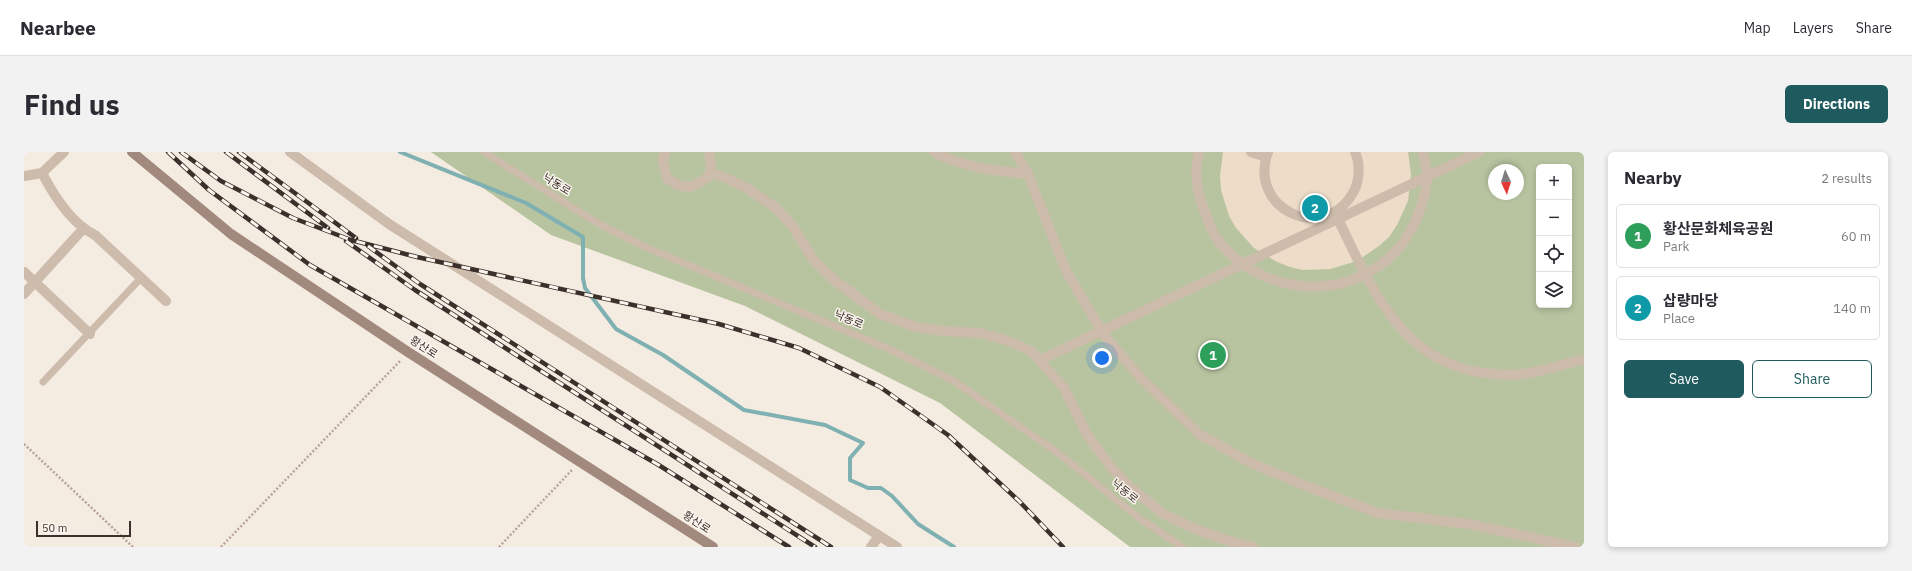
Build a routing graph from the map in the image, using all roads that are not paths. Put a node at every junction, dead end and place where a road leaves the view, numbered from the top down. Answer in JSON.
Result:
{"nodes":[{"id":1,"x":64,"y":152,"type":"edge"},
{"id":2,"x":132,"y":152,"type":"edge"},
{"id":3,"x":290,"y":152,"type":"edge"},
{"id":4,"x":484,"y":152,"type":"edge"},
{"id":5,"x":665,"y":152,"type":"edge"},
{"id":6,"x":709,"y":152,"type":"edge"},
{"id":7,"x":934,"y":152,"type":"edge"},
{"id":8,"x":1015,"y":152,"type":"edge"},
{"id":9,"x":1199,"y":152,"type":"edge"},
{"id":10,"x":1251,"y":152,"type":"edge"},
{"id":11,"x":1355,"y":152,"type":"edge"},
{"id":12,"x":1424,"y":152,"type":"edge"},
{"id":13,"x":1479,"y":152,"type":"edge"},
{"id":14,"x":1267,"y":155,"type":"edge"},
{"id":15,"x":42,"y":173,"type":"junction"},
{"id":16,"x":710,"y":174,"type":"junction"},
{"id":17,"x":1028,"y":174,"type":"junction"},
{"id":18,"x":24,"y":176,"type":"edge"},
{"id":19,"x":1427,"y":177,"type":"junction"},
{"id":20,"x":1338,"y":219,"type":"junction"},
{"id":21,"x":83,"y":229,"type":"junction"},
{"id":22,"x":1241,"y":264,"type":"junction"},
{"id":23,"x":24,"y":272,"type":"edge"},
{"id":24,"x":1365,"y":275,"type":"junction"},
{"id":25,"x":140,"y":279,"type":"junction"},
{"id":26,"x":35,"y":282,"type":"junction"},
{"id":27,"x":24,"y":294,"type":"edge"},
{"id":28,"x":166,"y":301,"type":"dead end"},
{"id":29,"x":1102,"y":331,"type":"junction"},
{"id":30,"x":90,"y":334,"type":"junction"},
{"id":31,"x":1040,"y":360,"type":"junction"},
{"id":32,"x":1584,"y":360,"type":"edge"},
{"id":33,"x":43,"y":382,"type":"dead end"},
{"id":34,"x":879,"y":536,"type":"junction"},
{"id":35,"x":713,"y":547,"type":"edge"},
{"id":36,"x":871,"y":547,"type":"edge"},
{"id":37,"x":896,"y":547,"type":"edge"},
{"id":38,"x":1182,"y":547,"type":"edge"},
{"id":39,"x":1254,"y":547,"type":"edge"},
{"id":40,"x":1575,"y":547,"type":"edge"}],
"edges":[{"from":1,"to":15,"type":"street"},
{"from":2,"to":35,"type":"main road","name":"황산로"},
{"from":3,"to":34,"type":"street"},
{"from":4,"to":38,"type":"lane","name":"낙동로"},
{"from":5,"to":16,"type":"street"},
{"from":6,"to":16,"type":"street"},
{"from":7,"to":17,"type":"street"},
{"from":8,"to":17,"type":"street"},
{"from":9,"to":22,"type":"street"},
{"from":10,"to":14,"type":"street"},
{"from":11,"to":14,"type":"street"},
{"from":12,"to":19,"type":"street"},
{"from":13,"to":19,"type":"street"},
{"from":15,"to":18,"type":"street"},
{"from":15,"to":21,"type":"street"},
{"from":16,"to":31,"type":"street"},
{"from":17,"to":29,"type":"street"},
{"from":19,"to":20,"type":"street"},
{"from":19,"to":24,"type":"street"},
{"from":20,"to":22,"type":"street"},
{"from":20,"to":24,"type":"street"},
{"from":21,"to":25,"type":"street"},
{"from":21,"to":26,"type":"street"},
{"from":22,"to":24,"type":"street"},
{"from":22,"to":29,"type":"street"},
{"from":23,"to":26,"type":"street"},
{"from":24,"to":32,"type":"street"},
{"from":25,"to":28,"type":"street"},
{"from":25,"to":30,"type":"lane"},
{"from":26,"to":27,"type":"street"},
{"from":26,"to":30,"type":"street"},
{"from":29,"to":31,"type":"street"},
{"from":29,"to":40,"type":"street"},
{"from":30,"to":33,"type":"lane"},
{"from":31,"to":39,"type":"street"},
{"from":34,"to":36,"type":"street"},
{"from":34,"to":37,"type":"street"}]}
